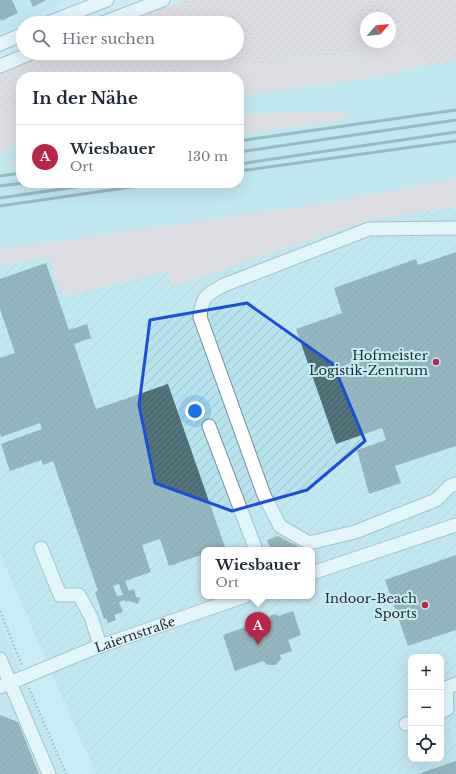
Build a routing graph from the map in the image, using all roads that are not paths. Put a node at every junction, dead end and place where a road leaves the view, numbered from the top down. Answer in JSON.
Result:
{"nodes":[{"id":1,"x":107,"y":0,"type":"edge"},
{"id":2,"x":163,"y":0,"type":"edge"},
{"id":3,"x":66,"y":16,"type":"edge"},
{"id":4,"x":121,"y":16,"type":"edge"},
{"id":5,"x":16,"y":37,"type":"edge"},
{"id":6,"x":0,"y":44,"type":"edge"},
{"id":7,"x":16,"y":59,"type":"edge"},
{"id":8,"x":0,"y":66,"type":"edge"},
{"id":9,"x":456,"y":228,"type":"edge"},
{"id":10,"x":209,"y":426,"type":"dead end"},
{"id":11,"x":456,"y":484,"type":"edge"},
{"id":12,"x":456,"y":524,"type":"edge"},
{"id":13,"x":255,"y":547,"type":"edge"},
{"id":14,"x":41,"y":548,"type":"dead end"},
{"id":15,"x":315,"y":572,"type":"edge"},
{"id":16,"x":236,"y":599,"type":"edge"},
{"id":17,"x":100,"y":646,"type":"junction"},
{"id":18,"x":0,"y":659,"type":"edge"},
{"id":19,"x":5,"y":684,"type":"edge"},
{"id":20,"x":456,"y":684,"type":"edge"},
{"id":21,"x":444,"y":710,"type":"edge"},
{"id":22,"x":49,"y":774,"type":"edge"}],
"edges":[{"from":1,"to":3,"type":"street"},
{"from":2,"to":4,"type":"street"},
{"from":5,"to":6,"type":"street"},
{"from":7,"to":8,"type":"street"},
{"from":9,"to":11,"type":"street"},
{"from":10,"to":13,"type":"street"},
{"from":12,"to":15,"type":"street"},
{"from":14,"to":17,"type":"street"},
{"from":16,"to":17,"type":"street","name":"Laiernstraße"},
{"from":17,"to":19,"type":"street","name":"Laiernstraße"},
{"from":18,"to":19,"type":"street"},
{"from":19,"to":22,"type":"street"},
{"from":20,"to":21,"type":"street"}]}
